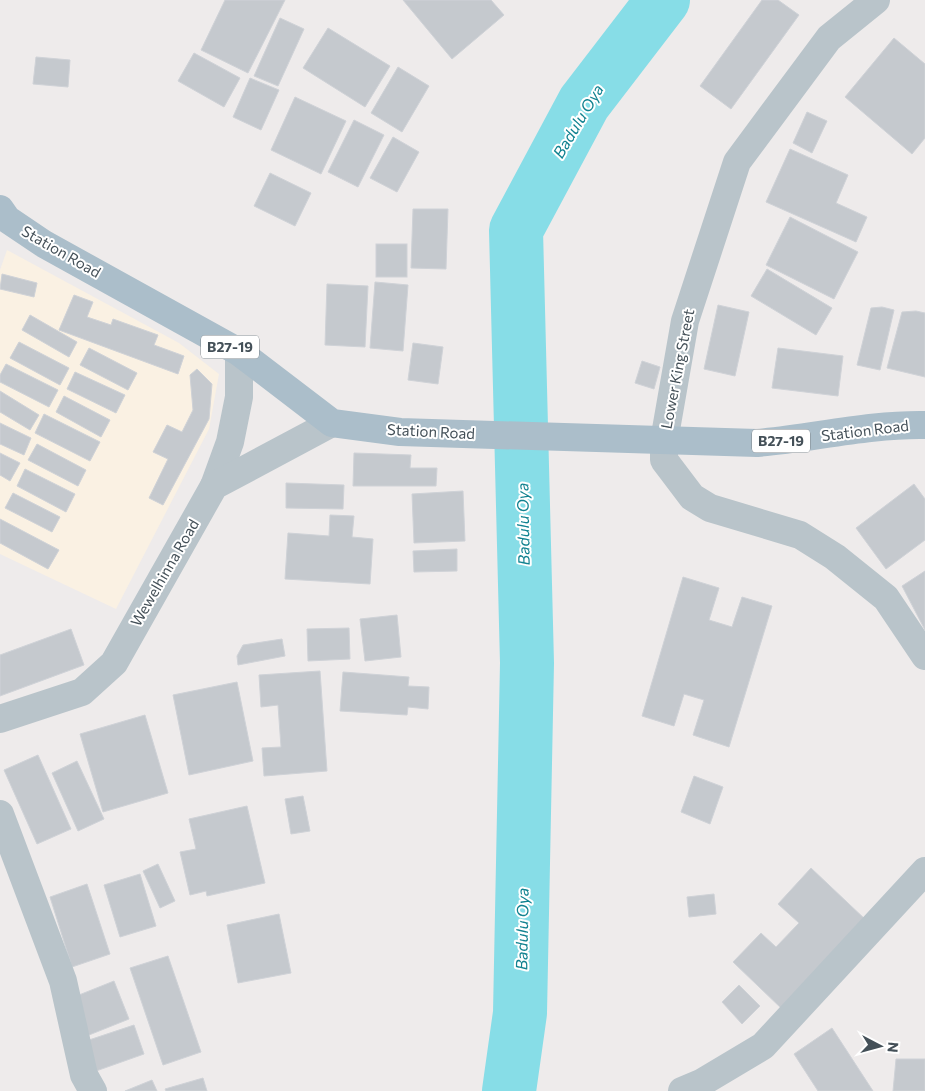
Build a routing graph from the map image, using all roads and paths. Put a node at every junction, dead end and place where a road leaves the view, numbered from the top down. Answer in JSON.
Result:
{"nodes":[{"id":1,"x":876,"y":0,"type":"edge"},
{"id":2,"x":0,"y":209,"type":"edge"},
{"id":3,"x":239,"y":352,"type":"junction"},
{"id":4,"x":332,"y":423,"type":"junction"},
{"id":5,"x":925,"y":425,"type":"edge"},
{"id":6,"x":664,"y":441,"type":"junction"},
{"id":7,"x":214,"y":486,"type":"junction"},
{"id":8,"x":925,"y":656,"type":"edge"},
{"id":9,"x":0,"y":719,"type":"edge"},
{"id":10,"x":0,"y":814,"type":"edge"},
{"id":11,"x":925,"y":871,"type":"edge"},
{"id":12,"x":93,"y":1091,"type":"edge"},
{"id":13,"x":682,"y":1091,"type":"edge"}],
"edges":[{"from":1,"to":6,"type":"street","name":"Lower King Street"},
{"from":2,"to":3,"type":"main road","name":"Station Road","number":"B27-19"},
{"from":3,"to":4,"type":"main road","name":"Station Road","number":"B27-19"},
{"from":3,"to":7,"type":"street","name":"Wewelhinna Road"},
{"from":4,"to":6,"type":"main road","name":"Station Road","number":"B27-19"},
{"from":4,"to":7,"type":"street"},
{"from":5,"to":6,"type":"main road","name":"Station Road","number":"B27-19"},
{"from":6,"to":8,"type":"street","name":"Lower King Street"},
{"from":7,"to":9,"type":"street","name":"Wewelhinna Road"},
{"from":10,"to":12,"type":"street"},
{"from":11,"to":13,"type":"street"}]}
